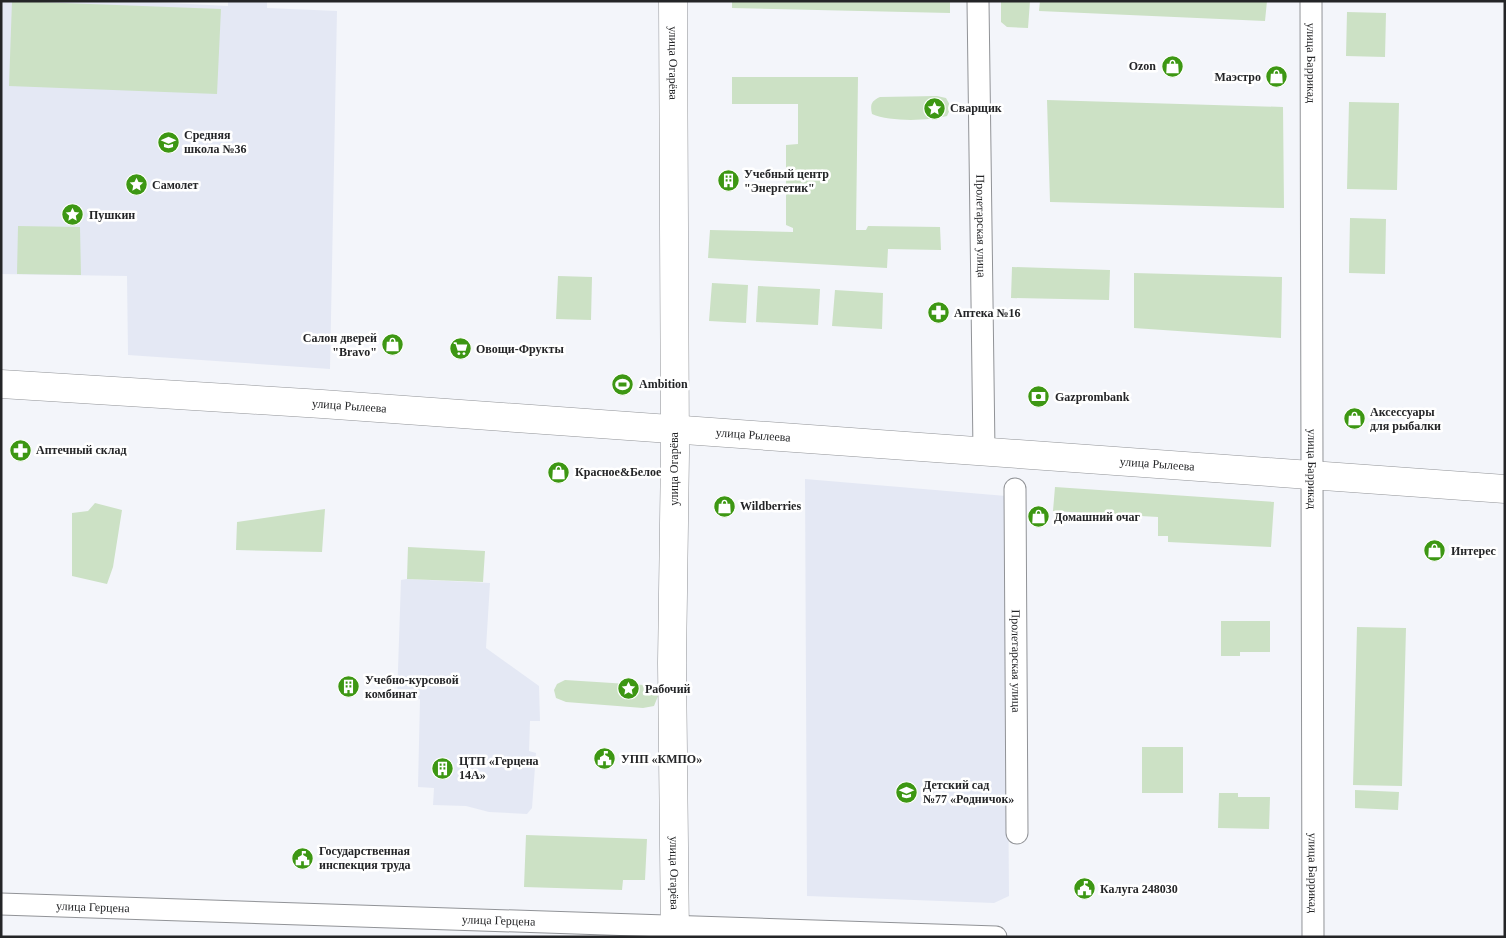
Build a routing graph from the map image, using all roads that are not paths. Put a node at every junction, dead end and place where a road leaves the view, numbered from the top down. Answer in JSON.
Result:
{"nodes":[{"id":1,"x":673,"y":1,"type":"edge"},
{"id":2,"x":978,"y":1,"type":"edge"},
{"id":3,"x":1311,"y":1,"type":"edge"},
{"id":4,"x":1,"y":384,"type":"edge"},
{"id":5,"x":674,"y":429,"type":"junction"},
{"id":6,"x":984,"y":451,"type":"junction"},
{"id":7,"x":1312,"y":476,"type":"junction"},
{"id":8,"x":1505,"y":489,"type":"edge"},
{"id":9,"x":1015,"y":490,"type":"dead end"},
{"id":10,"x":1017,"y":833,"type":"dead end"},
{"id":11,"x":1,"y":904,"type":"edge"},
{"id":12,"x":675,"y":931,"type":"edge"},
{"id":13,"x":996,"y":937,"type":"edge"},
{"id":14,"x":1313,"y":937,"type":"edge"}],
"edges":[{"from":1,"to":5,"type":"main road","name":"улица Огарёва"},
{"from":2,"to":6,"type":"street","name":"Пролетарская улица"},
{"from":3,"to":7,"type":"street","name":"улица Баррикад"},
{"from":4,"to":5,"type":"main road","name":"улица Рылеева"},
{"from":5,"to":6,"type":"main road","name":"улица Рылеева"},
{"from":5,"to":12,"type":"main road","name":"улица Огарёва"},
{"from":6,"to":7,"type":"main road","name":"улица Рылеева"},
{"from":7,"to":8,"type":"main road","name":"улица Рылеева"},
{"from":7,"to":14,"type":"street","name":"улица Баррикад"},
{"from":9,"to":10,"type":"street","name":"Пролетарская улица"},
{"from":11,"to":12,"type":"street","name":"улица Герцена"},
{"from":12,"to":13,"type":"street","name":"улица Герцена"}]}
